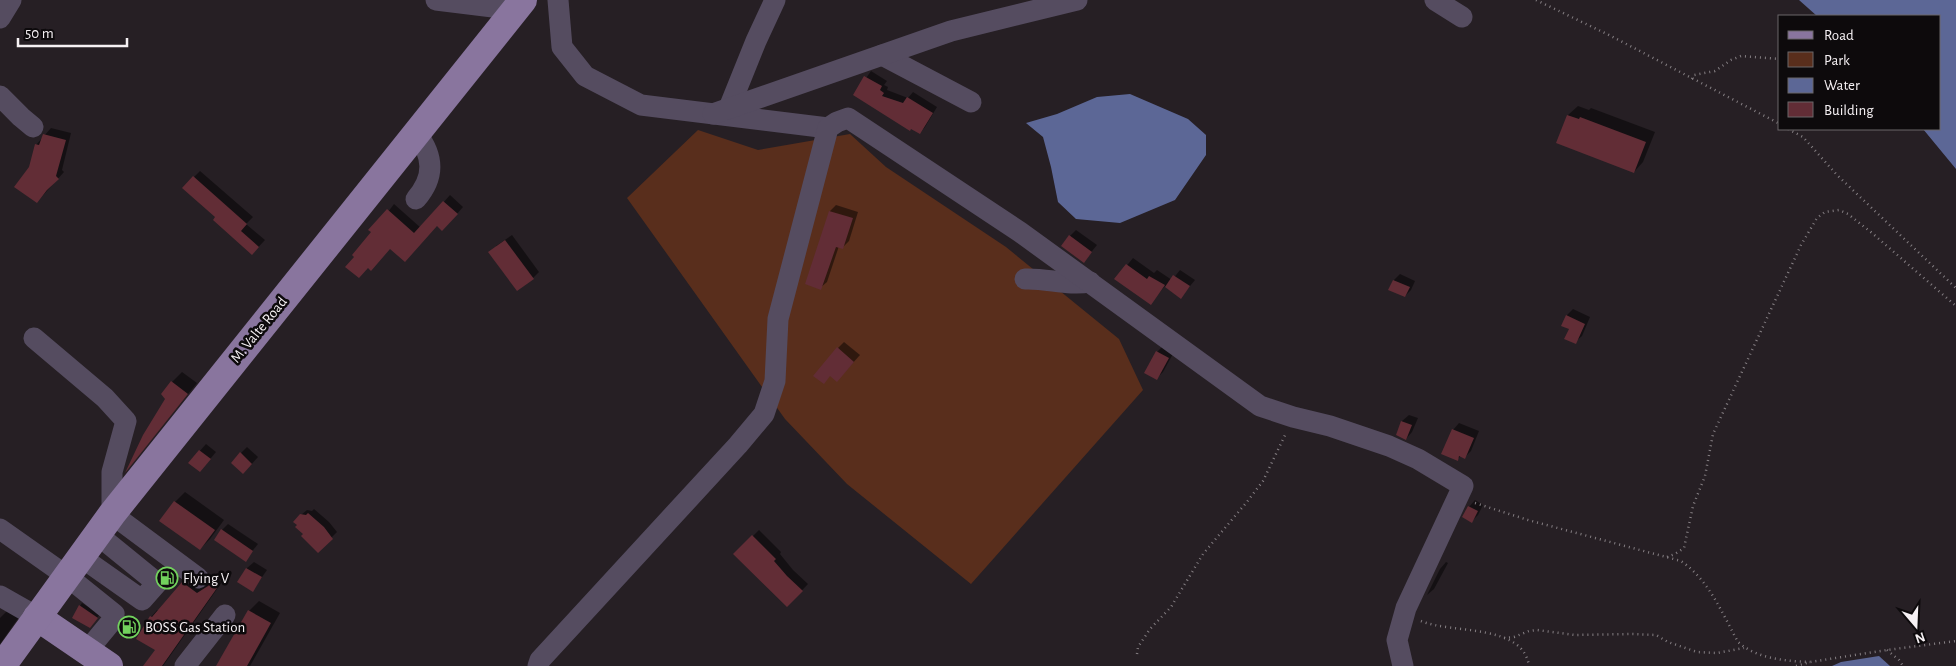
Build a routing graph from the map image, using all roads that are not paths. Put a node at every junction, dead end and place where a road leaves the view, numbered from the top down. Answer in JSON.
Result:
{"nodes":[{"id":1,"x":11,"y":0,"type":"edge"},
{"id":2,"x":436,"y":0,"type":"edge"},
{"id":3,"x":558,"y":0,"type":"edge"},
{"id":4,"x":775,"y":0,"type":"edge"},
{"id":5,"x":1000,"y":0,"type":"edge"},
{"id":6,"x":1077,"y":0,"type":"edge"},
{"id":7,"x":1435,"y":0,"type":"edge"},
{"id":8,"x":520,"y":5,"type":"edge"},
{"id":9,"x":1015,"y":16,"type":"junction"},
{"id":10,"x":1462,"y":17,"type":"dead end"},
{"id":11,"x":0,"y":18,"type":"edge"},
{"id":12,"x":882,"y":56,"type":"junction"},
{"id":13,"x":0,"y":96,"type":"edge"},
{"id":14,"x":971,"y":102,"type":"dead end"},
{"id":15,"x":721,"y":111,"type":"junction"},
{"id":16,"x":33,"y":127,"type":"dead end"},
{"id":17,"x":828,"y":128,"type":"junction"},
{"id":18,"x":416,"y":133,"type":"junction"},
{"id":19,"x":416,"y":199,"type":"dead end"},
{"id":20,"x":1025,"y":279,"type":"dead end"},
{"id":21,"x":1090,"y":282,"type":"junction"},
{"id":22,"x":34,"y":338,"type":"dead end"},
{"id":23,"x":105,"y":524,"type":"junction"},
{"id":24,"x":0,"y":529,"type":"edge"},
{"id":25,"x":74,"y":567,"type":"junction"},
{"id":26,"x":198,"y":578,"type":"dead end"},
{"id":27,"x":0,"y":596,"type":"edge"},
{"id":28,"x":225,"y":615,"type":"dead end"},
{"id":29,"x":37,"y":617,"type":"junction"},
{"id":30,"x":98,"y":659,"type":"edge"},
{"id":31,"x":2,"y":666,"type":"edge"},
{"id":32,"x":185,"y":666,"type":"edge"},
{"id":33,"x":538,"y":666,"type":"edge"},
{"id":34,"x":1403,"y":666,"type":"edge"}],
"edges":[{"from":1,"to":11,"type":"street"},
{"from":2,"to":8,"type":"street"},
{"from":3,"to":15,"type":"street"},
{"from":4,"to":15,"type":"street"},
{"from":5,"to":9,"type":"street"},
{"from":6,"to":9,"type":"street"},
{"from":7,"to":10,"type":"street"},
{"from":8,"to":18,"type":"main road","name":"M. Valte Road"},
{"from":9,"to":12,"type":"street"},
{"from":12,"to":14,"type":"street"},
{"from":12,"to":15,"type":"street"},
{"from":13,"to":16,"type":"street"},
{"from":15,"to":17,"type":"street"},
{"from":17,"to":21,"type":"street"},
{"from":17,"to":33,"type":"street"},
{"from":18,"to":19,"type":"street"},
{"from":18,"to":23,"type":"main road","name":"M. Valte Road"},
{"from":20,"to":21,"type":"street"},
{"from":21,"to":34,"type":"street"},
{"from":22,"to":23,"type":"street"},
{"from":23,"to":25,"type":"main road","name":"M. Valte Road"},
{"from":23,"to":25,"type":"street"},
{"from":23,"to":26,"type":"street"},
{"from":24,"to":25,"type":"street"},
{"from":25,"to":29,"type":"main road","name":"M. Valte Road"},
{"from":25,"to":30,"type":"street"},
{"from":27,"to":29,"type":"street"},
{"from":28,"to":32,"type":"street"},
{"from":29,"to":30,"type":"main road"},
{"from":29,"to":31,"type":"main road","name":"M. Valte Road"}]}
